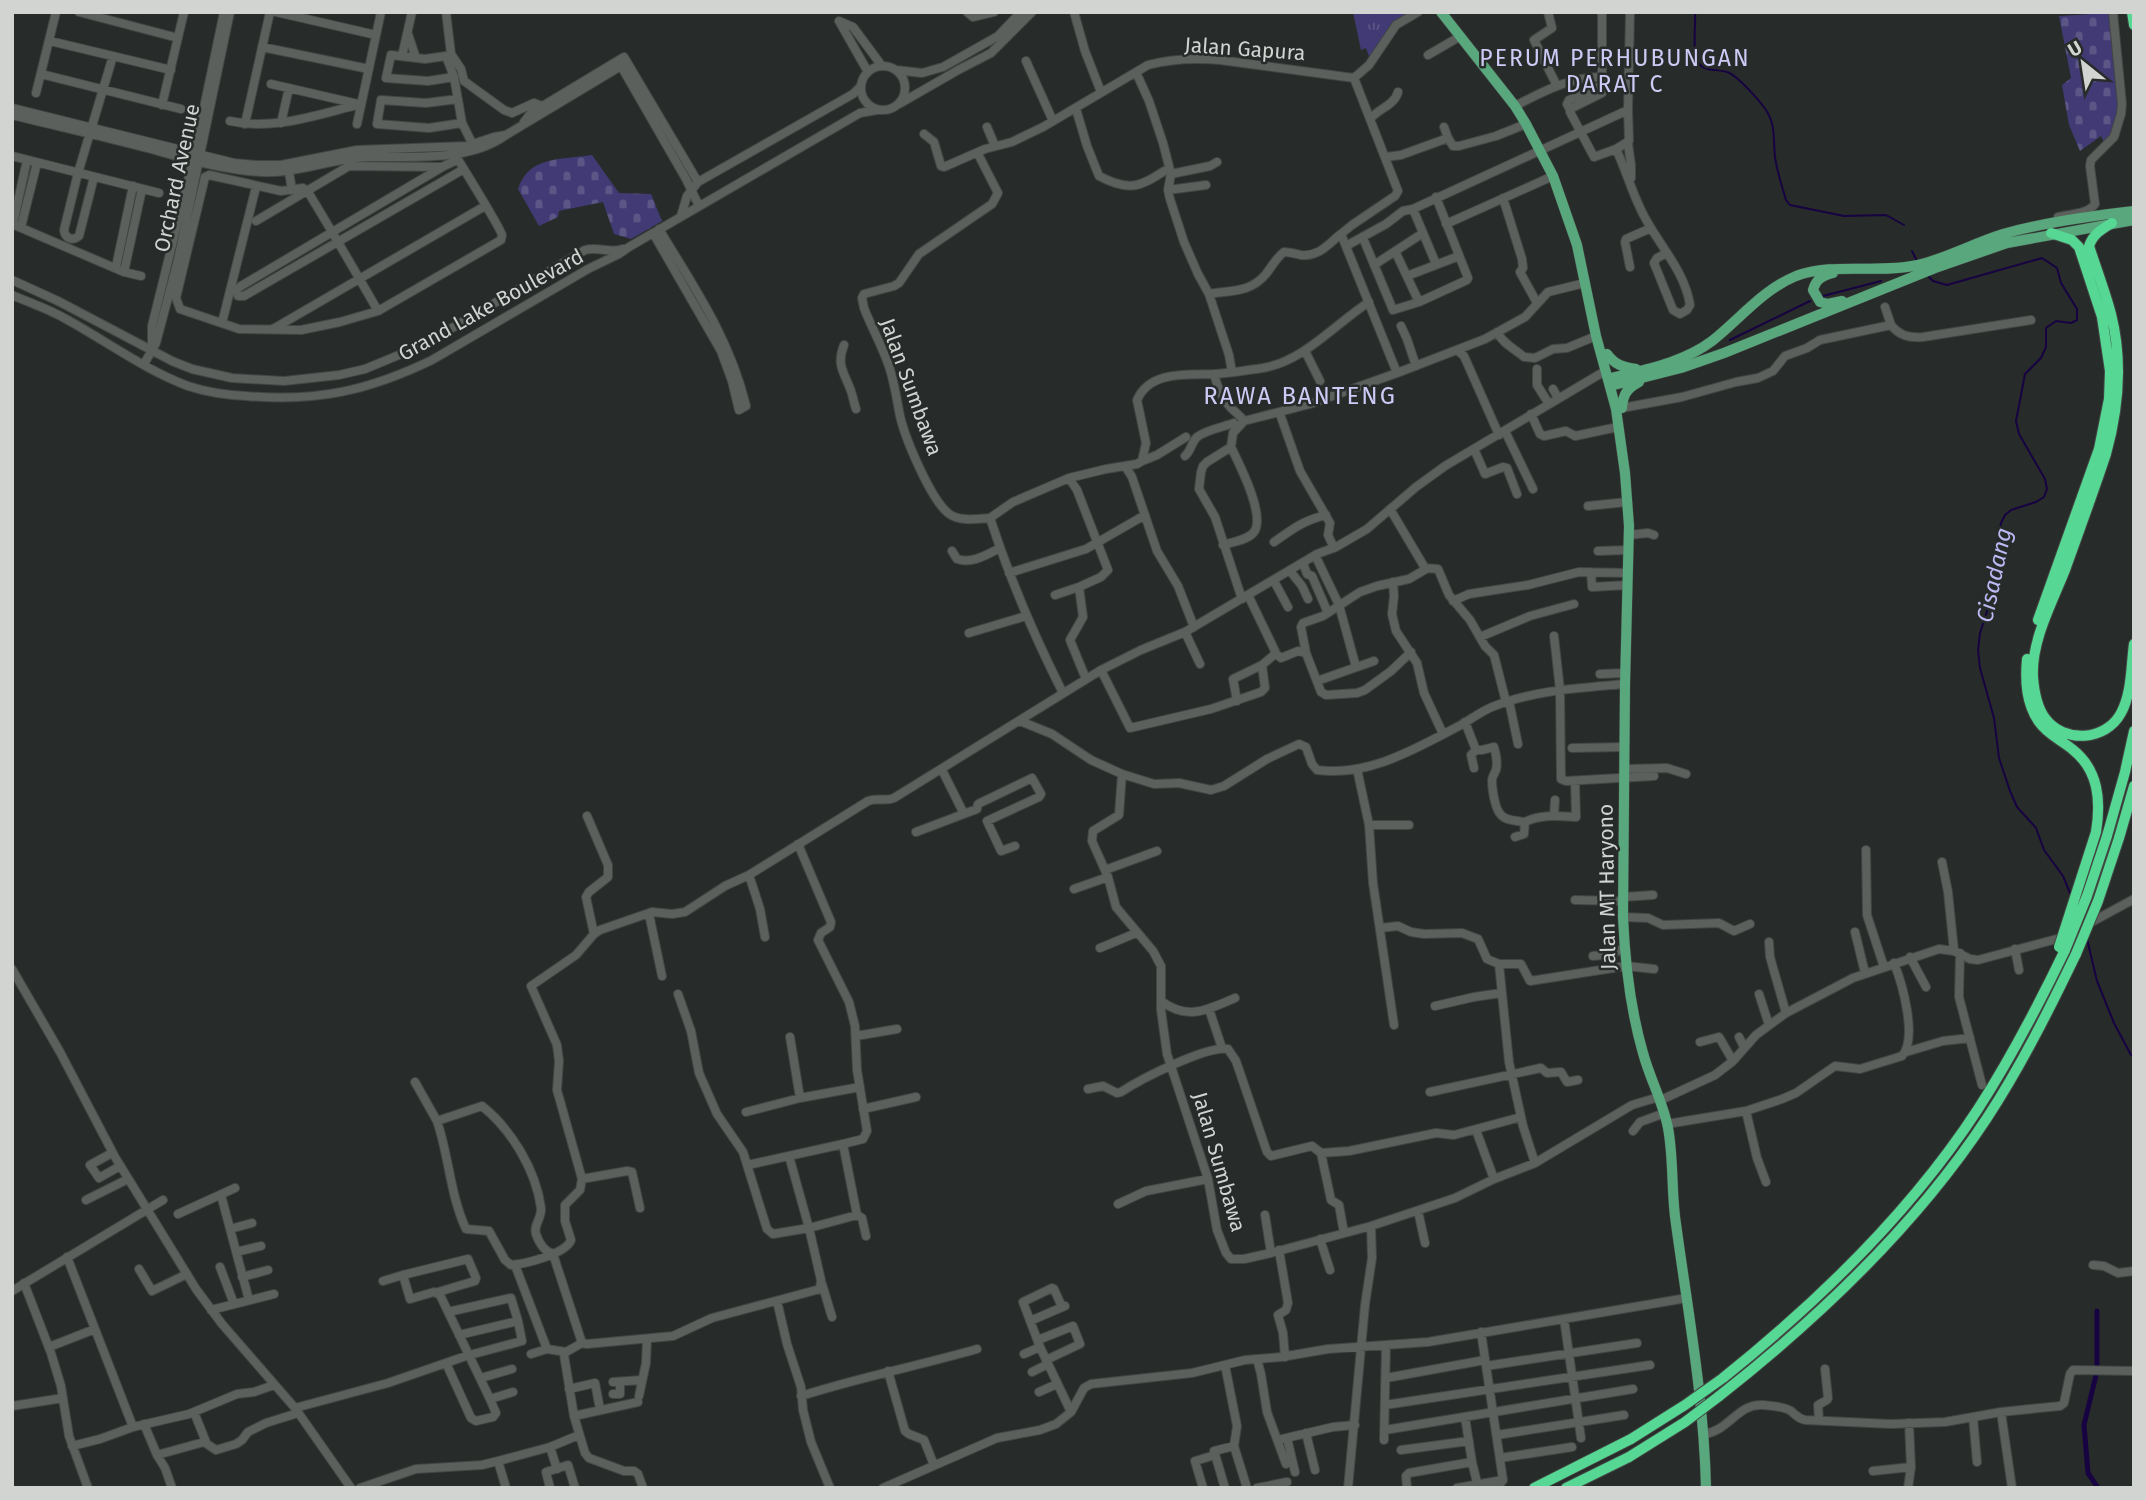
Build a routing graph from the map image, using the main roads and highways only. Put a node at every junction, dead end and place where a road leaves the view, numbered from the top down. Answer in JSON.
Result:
{"nodes":[{"id":1,"x":1441,"y":12,"type":"edge"},
{"id":2,"x":2132,"y":12,"type":"edge"},
{"id":3,"x":2134,"y":25,"type":"edge"},
{"id":4,"x":2134,"y":211,"type":"edge"},
{"id":5,"x":2134,"y":220,"type":"edge"},
{"id":6,"x":2112,"y":223,"type":"junction"},
{"id":7,"x":2051,"y":233,"type":"junction"},
{"id":8,"x":1577,"y":245,"type":"junction"},
{"id":9,"x":1933,"y":264,"type":"junction"},
{"id":10,"x":1844,"y":270,"type":"junction"},
{"id":11,"x":1863,"y":298,"type":"junction"},
{"id":12,"x":1607,"y":354,"type":"junction"},
{"id":13,"x":1647,"y":373,"type":"junction"},
{"id":14,"x":1610,"y":380,"type":"junction"},
{"id":15,"x":1622,"y":408,"type":"junction"},
{"id":16,"x":1626,"y":487,"type":"junction"},
{"id":17,"x":2134,"y":644,"type":"edge"},
{"id":18,"x":2134,"y":731,"type":"edge"},
{"id":19,"x":2134,"y":786,"type":"edge"},
{"id":20,"x":2101,"y":834,"type":"junction"},
{"id":21,"x":2067,"y":950,"type":"junction"},
{"id":22,"x":1534,"y":1488,"type":"edge"},
{"id":23,"x":1566,"y":1488,"type":"edge"},
{"id":24,"x":1706,"y":1488,"type":"edge"}],
"edges":[{"from":1,"to":8,"type":"main road","name":"Jalan MT Haryono"},
{"from":2,"to":3,"type":"highway"},
{"from":4,"to":9,"type":"main road"},
{"from":5,"to":6,"type":"main road"},
{"from":6,"to":7,"type":"main road"},
{"from":6,"to":17,"type":"highway"},
{"from":7,"to":9,"type":"main road"},
{"from":7,"to":20,"type":"highway"},
{"from":8,"to":12,"type":"main road","name":"Jalan MT Haryono"},
{"from":8,"to":14,"type":"main road","name":"Jalan MT Haryono"},
{"from":9,"to":10,"type":"main road"},
{"from":9,"to":11,"type":"main road"},
{"from":10,"to":11,"type":"main road"},
{"from":10,"to":13,"type":"main road"},
{"from":11,"to":13,"type":"main road"},
{"from":12,"to":13,"type":"main road"},
{"from":12,"to":14,"type":"main road","name":"Jalan MT Haryono"},
{"from":13,"to":14,"type":"main road"},
{"from":13,"to":15,"type":"main road"},
{"from":14,"to":15,"type":"main road","name":"Jalan MT Haryono"},
{"from":14,"to":16,"type":"main road","name":"Jalan MT Haryono"},
{"from":15,"to":16,"type":"main road","name":"Jalan MT Haryono"},
{"from":16,"to":24,"type":"main road","name":"Jalan MT Haryono"},
{"from":18,"to":20,"type":"highway"},
{"from":19,"to":21,"type":"highway","bridge":true},
{"from":20,"to":21,"type":"highway","bridge":true},
{"from":21,"to":22,"type":"highway","bridge":true},
{"from":21,"to":23,"type":"highway","bridge":true}]}
